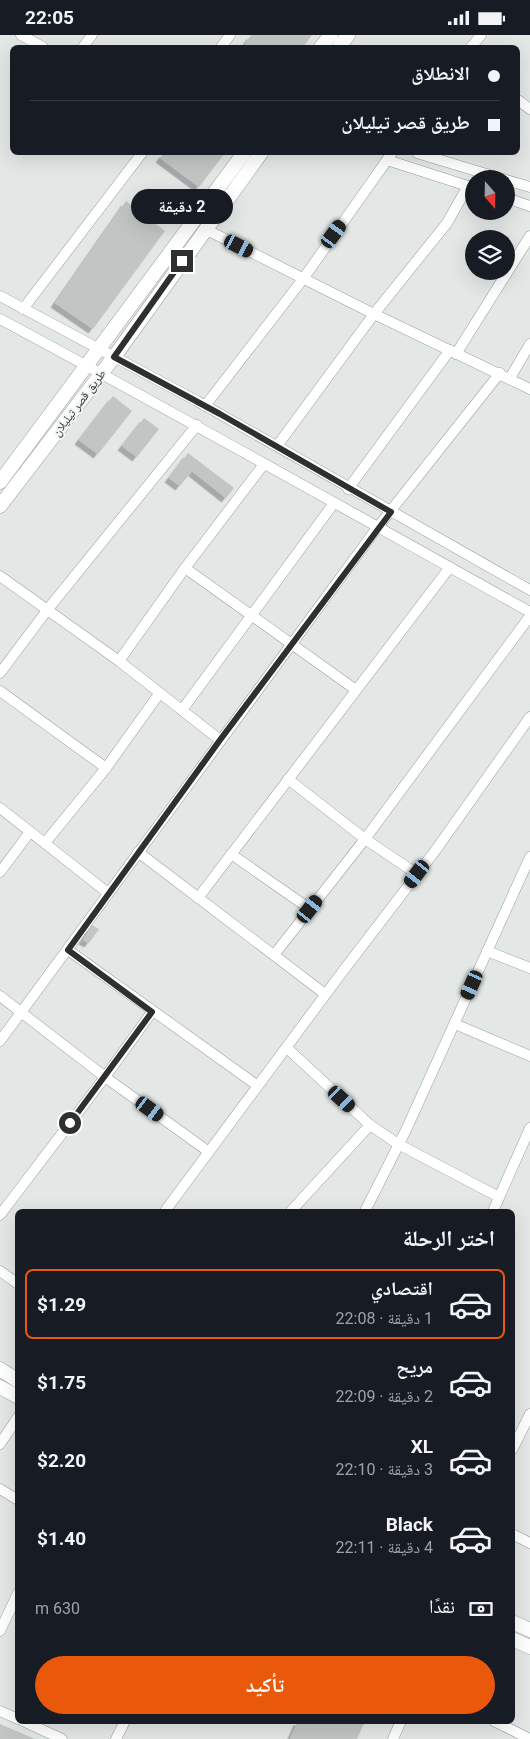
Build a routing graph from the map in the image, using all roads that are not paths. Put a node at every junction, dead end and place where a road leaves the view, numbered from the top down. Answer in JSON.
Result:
{"nodes":[{"id":1,"x":22,"y":35,"type":"edge"},
{"id":2,"x":331,"y":35,"type":"edge"},
{"id":3,"x":481,"y":35,"type":"edge"},
{"id":4,"x":40,"y":45,"type":"edge"},
{"id":5,"x":323,"y":45,"type":"edge"},
{"id":6,"x":473,"y":45,"type":"edge"},
{"id":7,"x":140,"y":155,"type":"edge"},
{"id":8,"x":243,"y":155,"type":"edge"},
{"id":9,"x":260,"y":155,"type":"edge"},
{"id":10,"x":424,"y":155,"type":"edge"},
{"id":11,"x":390,"y":156,"type":"edge"},
{"id":12,"x":475,"y":170,"type":"edge"},
{"id":13,"x":515,"y":182,"type":"edge"},
{"id":14,"x":465,"y":185,"type":"edge"},
{"id":15,"x":530,"y":187,"type":"edge"},
{"id":16,"x":465,"y":196,"type":"edge"},
{"id":17,"x":515,"y":201,"type":"edge"},
{"id":18,"x":530,"y":206,"type":"edge"},
{"id":19,"x":205,"y":229,"type":"junction"},
{"id":20,"x":530,"y":236,"type":"edge"},
{"id":21,"x":303,"y":279,"type":"junction"},
{"id":22,"x":0,"y":296,"type":"edge"},
{"id":23,"x":23,"y":309,"type":"junction"},
{"id":24,"x":374,"y":314,"type":"junction"},
{"id":25,"x":0,"y":319,"type":"edge"},
{"id":26,"x":530,"y":345,"type":"edge"},
{"id":27,"x":99,"y":349,"type":"junction"},
{"id":28,"x":453,"y":352,"type":"junction"},
{"id":29,"x":114,"y":357,"type":"junction"},
{"id":30,"x":88,"y":366,"type":"junction"},
{"id":31,"x":101,"y":373,"type":"junction"},
{"id":32,"x":500,"y":373,"type":"junction"},
{"id":33,"x":510,"y":378,"type":"junction"},
{"id":34,"x":530,"y":389,"type":"edge"},
{"id":35,"x":205,"y":406,"type":"junction"},
{"id":36,"x":197,"y":425,"type":"junction"},
{"id":37,"x":277,"y":446,"type":"junction"},
{"id":38,"x":264,"y":464,"type":"junction"},
{"id":39,"x":0,"y":482,"type":"edge"},
{"id":40,"x":348,"y":489,"type":"junction"},
{"id":41,"x":334,"y":503,"type":"junction"},
{"id":42,"x":0,"y":506,"type":"edge"},
{"id":43,"x":391,"y":512,"type":"junction"},
{"id":44,"x":377,"y":528,"type":"junction"},
{"id":45,"x":450,"y":567,"type":"junction"},
{"id":46,"x":185,"y":568,"type":"junction"},
{"id":47,"x":0,"y":576,"type":"edge"},
{"id":48,"x":530,"y":590,"type":"edge"},
{"id":49,"x":48,"y":609,"type":"junction"},
{"id":50,"x":530,"y":612,"type":"edge"},
{"id":51,"x":252,"y":616,"type":"junction"},
{"id":52,"x":530,"y":616,"type":"edge"},
{"id":53,"x":291,"y":644,"type":"junction"},
{"id":54,"x":119,"y":661,"type":"junction"},
{"id":55,"x":0,"y":673,"type":"edge"},
{"id":56,"x":0,"y":691,"type":"edge"},
{"id":57,"x":356,"y":691,"type":"junction"},
{"id":58,"x":159,"y":694,"type":"junction"},
{"id":59,"x":182,"y":710,"type":"junction"},
{"id":60,"x":530,"y":717,"type":"edge"},
{"id":61,"x":220,"y":740,"type":"junction"},
{"id":62,"x":106,"y":768,"type":"junction"},
{"id":63,"x":288,"y":779,"type":"junction"},
{"id":64,"x":0,"y":808,"type":"edge"},
{"id":65,"x":30,"y":831,"type":"junction"},
{"id":66,"x":365,"y":839,"type":"junction"},
{"id":67,"x":45,"y":843,"type":"junction"},
{"id":68,"x":138,"y":852,"type":"junction"},
{"id":69,"x":230,"y":854,"type":"junction"},
{"id":70,"x":530,"y":857,"type":"edge"},
{"id":71,"x":0,"y":872,"type":"edge"},
{"id":72,"x":417,"y":874,"type":"junction"},
{"id":73,"x":108,"y":893,"type":"junction"},
{"id":74,"x":198,"y":898,"type":"junction"},
{"id":75,"x":310,"y":909,"type":"junction"},
{"id":76,"x":68,"y":950,"type":"junction"},
{"id":77,"x":488,"y":951,"type":"junction"},
{"id":78,"x":274,"y":955,"type":"junction"},
{"id":79,"x":530,"y":968,"type":"edge"},
{"id":80,"x":326,"y":994,"type":"junction"},
{"id":81,"x":0,"y":996,"type":"edge"},
{"id":82,"x":20,"y":1012,"type":"junction"},
{"id":83,"x":152,"y":1012,"type":"junction"},
{"id":84,"x":454,"y":1024,"type":"junction"},
{"id":85,"x":0,"y":1041,"type":"edge"},
{"id":86,"x":287,"y":1048,"type":"junction"},
{"id":87,"x":530,"y":1056,"type":"edge"},
{"id":88,"x":105,"y":1077,"type":"junction"},
{"id":89,"x":258,"y":1086,"type":"junction"},
{"id":90,"x":370,"y":1125,"type":"junction"},
{"id":91,"x":530,"y":1128,"type":"edge"},
{"id":92,"x":398,"y":1144,"type":"junction"},
{"id":93,"x":209,"y":1152,"type":"junction"},
{"id":94,"x":499,"y":1197,"type":"junction"},
{"id":95,"x":166,"y":1209,"type":"edge"},
{"id":96,"x":293,"y":1209,"type":"edge"},
{"id":97,"x":367,"y":1209,"type":"edge"},
{"id":98,"x":494,"y":1209,"type":"edge"},
{"id":99,"x":0,"y":1215,"type":"edge"},
{"id":100,"x":0,"y":1271,"type":"edge"},
{"id":101,"x":15,"y":1282,"type":"edge"},
{"id":102,"x":0,"y":1369,"type":"edge"},
{"id":103,"x":15,"y":1379,"type":"edge"},
{"id":104,"x":0,"y":1387,"type":"edge"},
{"id":105,"x":15,"y":1395,"type":"edge"},
{"id":106,"x":530,"y":1414,"type":"edge"},
{"id":107,"x":15,"y":1422,"type":"edge"},
{"id":108,"x":0,"y":1444,"type":"edge"},
{"id":109,"x":515,"y":1444,"type":"edge"},
{"id":110,"x":0,"y":1489,"type":"edge"},
{"id":111,"x":15,"y":1498,"type":"edge"},
{"id":112,"x":515,"y":1536,"type":"edge"},
{"id":113,"x":530,"y":1543,"type":"edge"},
{"id":114,"x":15,"y":1599,"type":"edge"},
{"id":115,"x":515,"y":1623,"type":"edge"},
{"id":116,"x":530,"y":1630,"type":"edge"},
{"id":117,"x":0,"y":1631,"type":"edge"},
{"id":118,"x":515,"y":1640,"type":"edge"},
{"id":119,"x":530,"y":1647,"type":"edge"},
{"id":120,"x":0,"y":1711,"type":"edge"},
{"id":121,"x":15,"y":1718,"type":"edge"},
{"id":122,"x":30,"y":1724,"type":"edge"},
{"id":123,"x":124,"y":1724,"type":"edge"},
{"id":124,"x":400,"y":1724,"type":"edge"},
{"id":125,"x":500,"y":1724,"type":"edge"},
{"id":126,"x":62,"y":1739,"type":"edge"},
{"id":127,"x":116,"y":1739,"type":"edge"},
{"id":128,"x":392,"y":1739,"type":"edge"},
{"id":129,"x":530,"y":1739,"type":"edge"}],
"edges":[{"from":1,"to":4,"type":"street"},
{"from":2,"to":5,"type":"main road"},
{"from":3,"to":6,"type":"street"},
{"from":7,"to":23,"type":"street"},
{"from":8,"to":27,"type":"main road","name":"طريق قصر تيليلان"},
{"from":9,"to":19,"type":"main road","name":"طريق قصر تيليلان"},
{"from":10,"to":12,"type":"street"},
{"from":11,"to":14,"type":"street"},
{"from":11,"to":21,"type":"street"},
{"from":13,"to":15,"type":"street"},
{"from":16,"to":24,"type":"street"},
{"from":17,"to":18,"type":"street"},
{"from":19,"to":21,"type":"street"},
{"from":19,"to":29,"type":"main road","name":"طريق قصر تيليلان"},
{"from":20,"to":28,"type":"street"},
{"from":21,"to":24,"type":"street"},
{"from":21,"to":35,"type":"street"},
{"from":22,"to":23,"type":"street"},
{"from":23,"to":27,"type":"street"},
{"from":24,"to":28,"type":"street"},
{"from":24,"to":37,"type":"street"},
{"from":25,"to":30,"type":"street"},
{"from":26,"to":33,"type":"street"},
{"from":27,"to":29,"type":"street"},
{"from":27,"to":30,"type":"main road","name":"طريق قصر تيليلان"},
{"from":28,"to":32,"type":"street"},
{"from":28,"to":40,"type":"street"},
{"from":29,"to":31,"type":"main road","name":"طريق قصر تيليلان"},
{"from":29,"to":35,"type":"street"},
{"from":30,"to":31,"type":"street"},
{"from":30,"to":39,"type":"main road","name":"طريق قصر تيليلان"},
{"from":31,"to":36,"type":"street"},
{"from":31,"to":42,"type":"main road","name":"طريق قصر تيليلان"},
{"from":32,"to":33,"type":"street"},
{"from":32,"to":43,"type":"street"},
{"from":33,"to":34,"type":"street"},
{"from":35,"to":37,"type":"street"},
{"from":36,"to":38,"type":"street"},
{"from":36,"to":49,"type":"street"},
{"from":37,"to":40,"type":"street"},
{"from":38,"to":41,"type":"street"},
{"from":38,"to":46,"type":"street"},
{"from":40,"to":43,"type":"street"},
{"from":41,"to":44,"type":"street"},
{"from":41,"to":51,"type":"street"},
{"from":43,"to":44,"type":"street"},
{"from":43,"to":48,"type":"street"},
{"from":44,"to":45,"type":"street"},
{"from":44,"to":53,"type":"street"},
{"from":45,"to":50,"type":"street"},
{"from":45,"to":57,"type":"street"},
{"from":46,"to":51,"type":"street"},
{"from":46,"to":54,"type":"street"},
{"from":47,"to":49,"type":"street"},
{"from":49,"to":54,"type":"street"},
{"from":49,"to":55,"type":"street"},
{"from":51,"to":53,"type":"street"},
{"from":51,"to":59,"type":"street"},
{"from":52,"to":66,"type":"street"},
{"from":53,"to":57,"type":"street"},
{"from":53,"to":61,"type":"street"},
{"from":54,"to":58,"type":"street"},
{"from":56,"to":62,"type":"street"},
{"from":57,"to":63,"type":"street"},
{"from":58,"to":59,"type":"street"},
{"from":58,"to":62,"type":"street"},
{"from":59,"to":61,"type":"street"},
{"from":60,"to":72,"type":"street"},
{"from":61,"to":68,"type":"street"},
{"from":62,"to":67,"type":"street"},
{"from":63,"to":66,"type":"street"},
{"from":63,"to":69,"type":"street"},
{"from":64,"to":65,"type":"street"},
{"from":65,"to":67,"type":"street"},
{"from":65,"to":71,"type":"street"},
{"from":66,"to":72,"type":"street"},
{"from":66,"to":75,"type":"street"},
{"from":67,"to":73,"type":"street"},
{"from":68,"to":73,"type":"street"},
{"from":68,"to":74,"type":"street"},
{"from":69,"to":74,"type":"street"},
{"from":69,"to":75,"type":"street"},
{"from":70,"to":77,"type":"street"},
{"from":72,"to":80,"type":"street"},
{"from":73,"to":76,"type":"street"},
{"from":74,"to":78,"type":"street"},
{"from":75,"to":78,"type":"street"},
{"from":76,"to":82,"type":"street"},
{"from":76,"to":83,"type":"street"},
{"from":77,"to":79,"type":"street"},
{"from":77,"to":84,"type":"street"},
{"from":78,"to":80,"type":"street"},
{"from":80,"to":86,"type":"street"},
{"from":81,"to":82,"type":"street"},
{"from":82,"to":85,"type":"street"},
{"from":82,"to":88,"type":"street"},
{"from":83,"to":88,"type":"street"},
{"from":83,"to":89,"type":"street"},
{"from":84,"to":87,"type":"street"},
{"from":84,"to":92,"type":"street"},
{"from":86,"to":89,"type":"street"},
{"from":86,"to":90,"type":"street"},
{"from":88,"to":93,"type":"street"},
{"from":88,"to":99,"type":"street"},
{"from":89,"to":93,"type":"street"},
{"from":90,"to":92,"type":"street"},
{"from":90,"to":96,"type":"street"},
{"from":91,"to":94,"type":"street"},
{"from":92,"to":94,"type":"street"},
{"from":92,"to":97,"type":"street"},
{"from":93,"to":95,"type":"street"},
{"from":94,"to":98,"type":"street"},
{"from":100,"to":101,"type":"street"},
{"from":102,"to":103,"type":"main road"},
{"from":104,"to":105,"type":"main road"},
{"from":106,"to":109,"type":"street"},
{"from":107,"to":108,"type":"street"},
{"from":110,"to":111,"type":"street"},
{"from":112,"to":113,"type":"street"},
{"from":114,"to":117,"type":"street"},
{"from":115,"to":116,"type":"main road"},
{"from":118,"to":119,"type":"main road"},
{"from":120,"to":121,"type":"street"},
{"from":122,"to":126,"type":"street"},
{"from":123,"to":127,"type":"street"},
{"from":124,"to":128,"type":"street"},
{"from":125,"to":129,"type":"street"}]}
